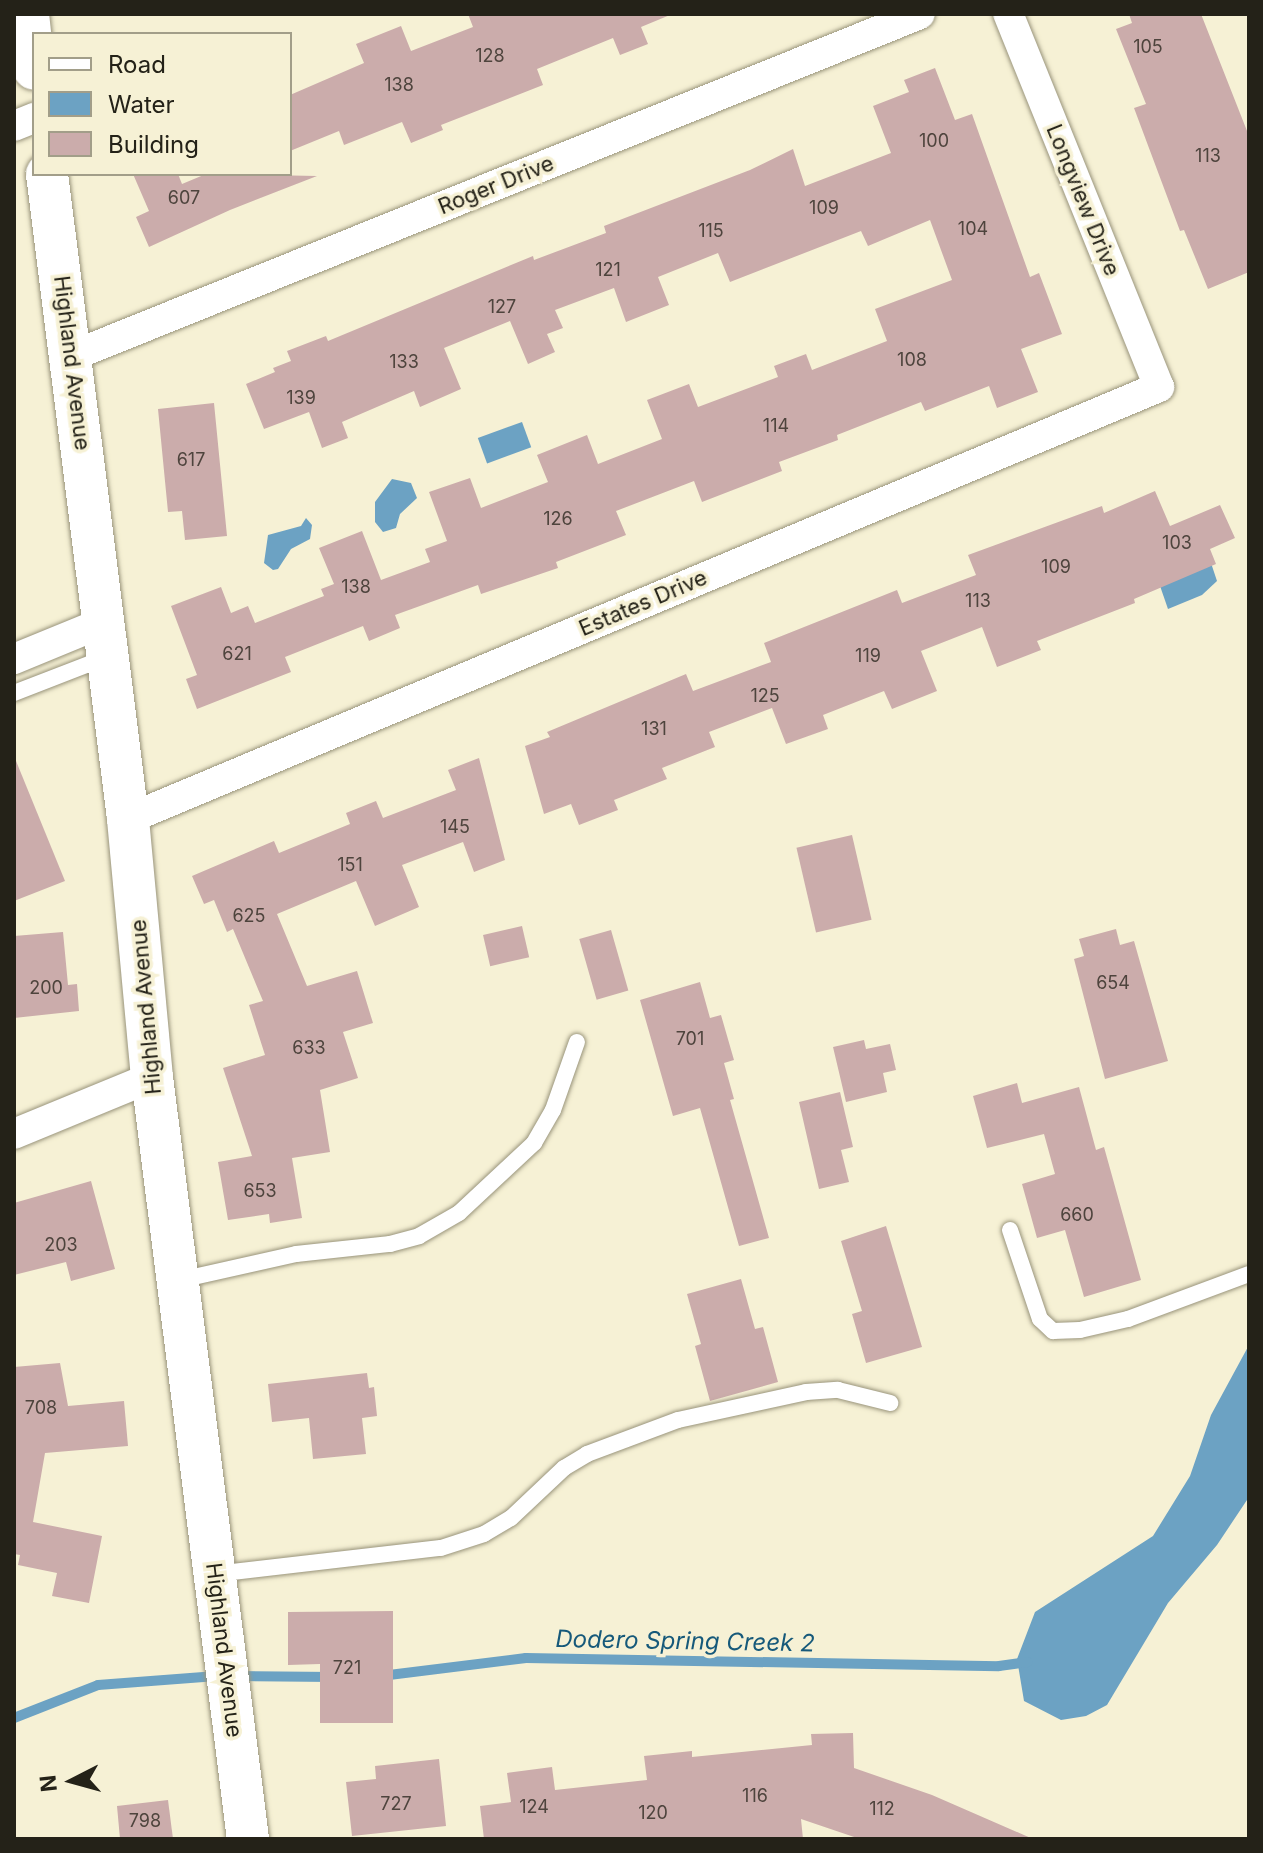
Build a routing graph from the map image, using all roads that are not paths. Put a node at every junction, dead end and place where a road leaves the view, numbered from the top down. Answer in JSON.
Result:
{"nodes":[{"id":1,"x":28,"y":14,"type":"edge"},
{"id":2,"x":920,"y":14,"type":"edge"},
{"id":3,"x":1008,"y":14,"type":"edge"},
{"id":4,"x":32,"y":51,"type":"edge"},
{"id":5,"x":47,"y":176,"type":"edge"},
{"id":6,"x":72,"y":356,"type":"junction"},
{"id":7,"x":1159,"y":387,"type":"joint"},
{"id":8,"x":106,"y":639,"type":"junction"},
{"id":9,"x":14,"y":659,"type":"edge"},
{"id":10,"x":14,"y":693,"type":"edge"},
{"id":11,"x":128,"y":819,"type":"junction"},
{"id":12,"x":577,"y":1042,"type":"dead end"},
{"id":13,"x":152,"y":1077,"type":"junction"},
{"id":14,"x":14,"y":1134,"type":"edge"},
{"id":15,"x":1010,"y":1230,"type":"dead end"},
{"id":16,"x":1249,"y":1274,"type":"edge"},
{"id":17,"x":178,"y":1280,"type":"junction"},
{"id":18,"x":890,"y":1403,"type":"dead end"},
{"id":19,"x":215,"y":1574,"type":"junction"},
{"id":20,"x":248,"y":1839,"type":"edge"}],
"edges":[{"from":1,"to":4,"type":"street"},
{"from":2,"to":6,"type":"street","name":"Roger Drive"},
{"from":3,"to":7,"type":"street","name":"Longview Drive"},
{"from":5,"to":6,"type":"street","name":"Highland Avenue"},
{"from":6,"to":8,"type":"street","name":"Highland Avenue"},
{"from":7,"to":11,"type":"street","name":"Estates Drive"},
{"from":8,"to":9,"type":"street"},
{"from":8,"to":10,"type":"lane"},
{"from":8,"to":11,"type":"street","name":"Highland Avenue"},
{"from":11,"to":13,"type":"street","name":"Highland Avenue"},
{"from":12,"to":17,"type":"lane"},
{"from":13,"to":14,"type":"street"},
{"from":13,"to":17,"type":"street","name":"Highland Avenue"},
{"from":15,"to":16,"type":"lane"},
{"from":17,"to":19,"type":"street","name":"Highland Avenue"},
{"from":18,"to":19,"type":"lane"},
{"from":19,"to":20,"type":"street","name":"Highland Avenue"}]}
